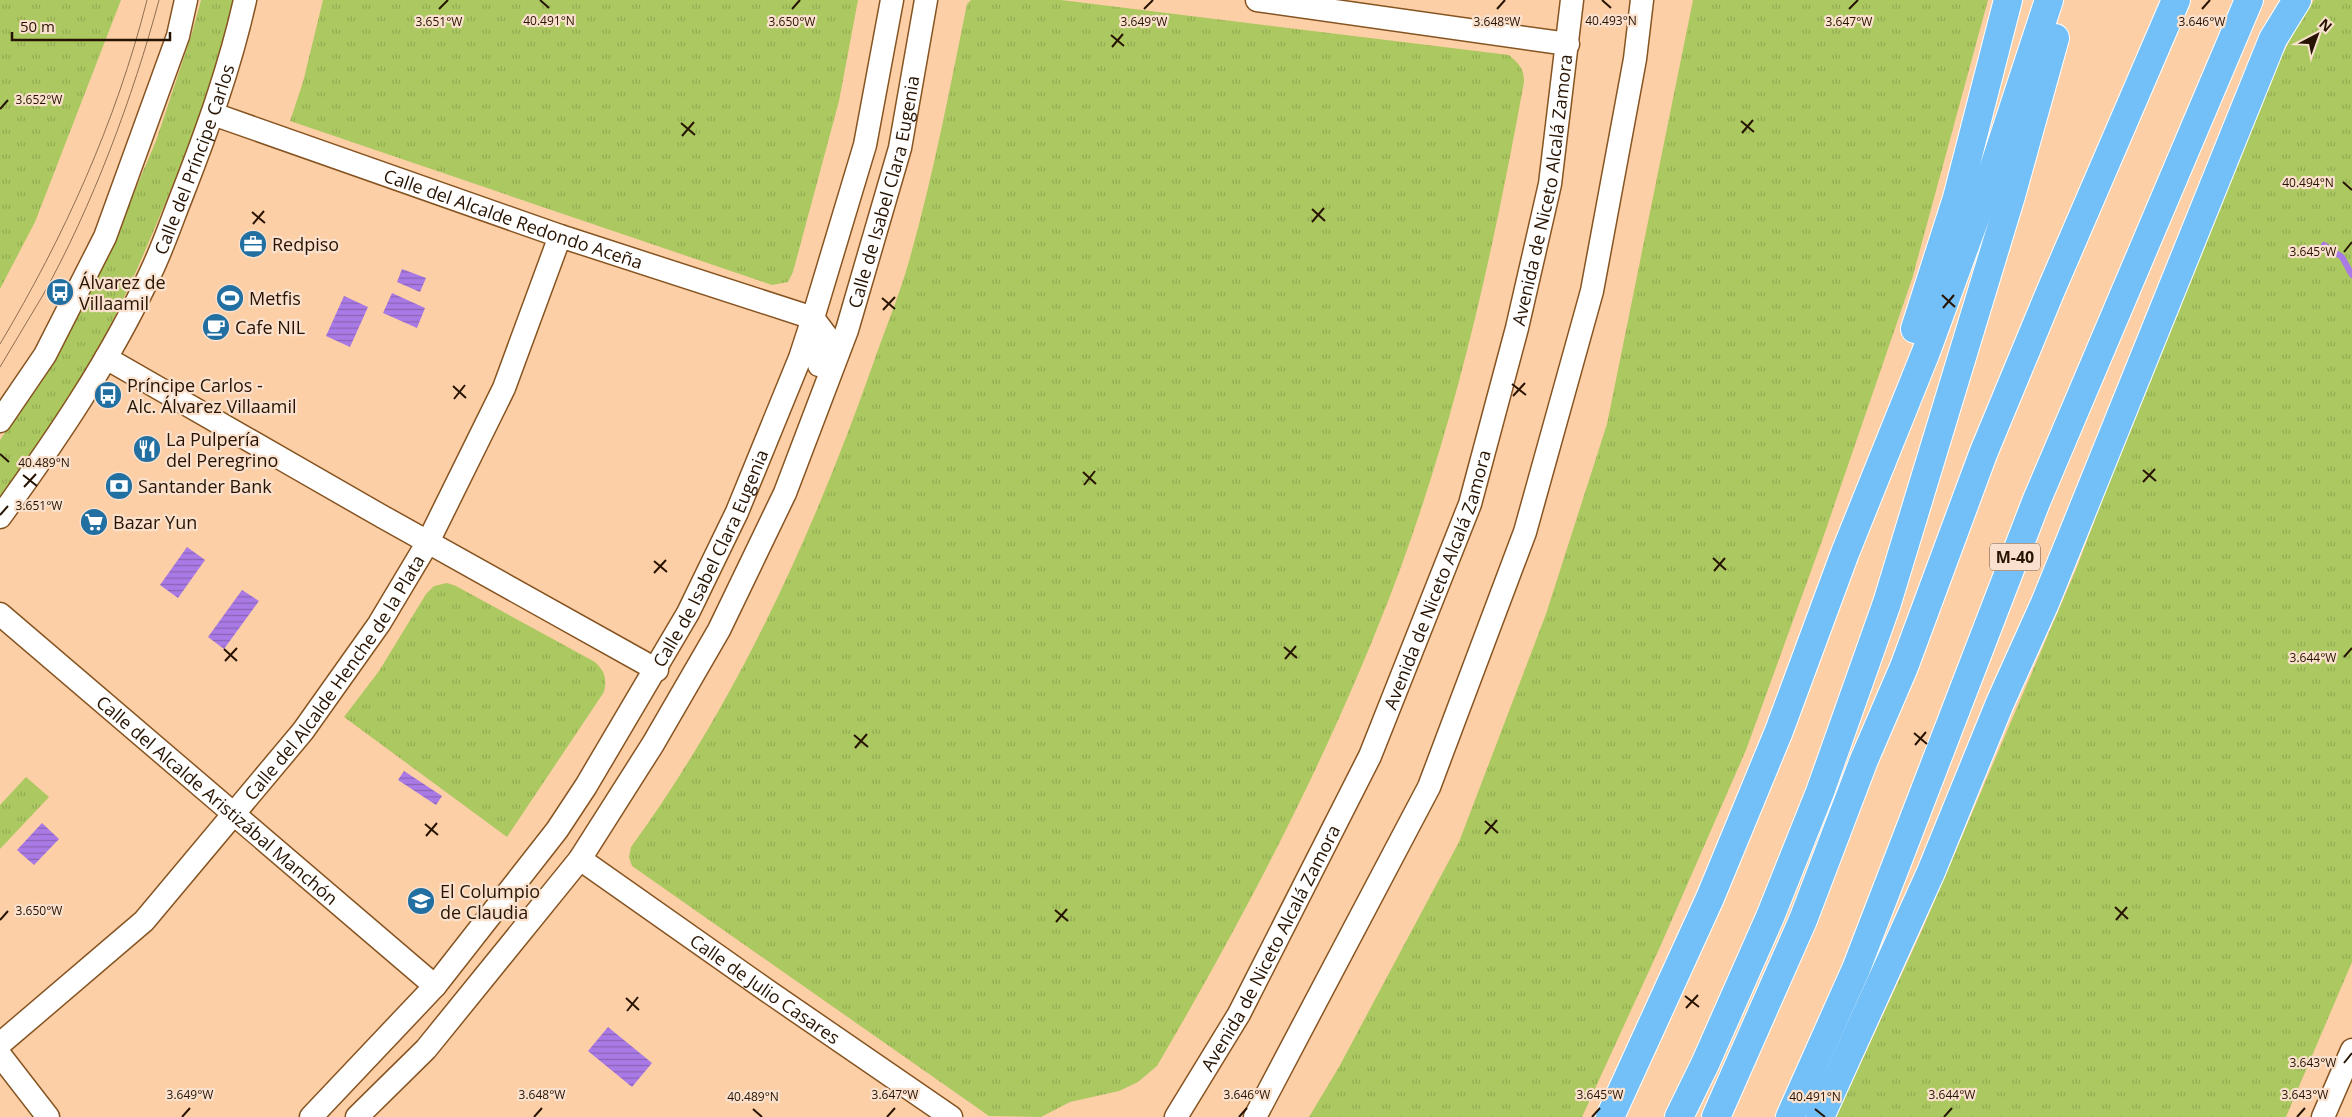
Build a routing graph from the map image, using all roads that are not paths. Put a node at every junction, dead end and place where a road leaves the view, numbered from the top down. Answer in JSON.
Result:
{"nodes":[{"id":1,"x":186,"y":0,"type":"edge"},
{"id":2,"x":245,"y":0,"type":"edge"},
{"id":3,"x":892,"y":0,"type":"edge"},
{"id":4,"x":926,"y":0,"type":"edge"},
{"id":5,"x":1257,"y":0,"type":"edge"},
{"id":6,"x":1572,"y":0,"type":"edge"},
{"id":7,"x":1642,"y":0,"type":"edge"},
{"id":8,"x":2008,"y":0,"type":"edge"},
{"id":9,"x":2049,"y":0,"type":"edge"},
{"id":10,"x":2065,"y":0,"type":"edge"},
{"id":11,"x":2165,"y":0,"type":"edge"},
{"id":12,"x":2176,"y":0,"type":"edge"},
{"id":13,"x":2249,"y":0,"type":"edge"},
{"id":14,"x":2297,"y":0,"type":"edge"},
{"id":15,"x":1568,"y":44,"type":"junction"},
{"id":16,"x":2138,"y":87,"type":"junction"},
{"id":17,"x":213,"y":114,"type":"junction"},
{"id":18,"x":560,"y":236,"type":"junction"},
{"id":19,"x":813,"y":318,"type":"junction"},
{"id":20,"x":106,"y":358,"type":"junction"},
{"id":21,"x":0,"y":421,"type":"edge"},
{"id":22,"x":785,"y":493,"type":"junction"},
{"id":23,"x":0,"y":518,"type":"edge"},
{"id":24,"x":428,"y":542,"type":"junction"},
{"id":25,"x":1845,"y":553,"type":"junction"},
{"id":26,"x":0,"y":614,"type":"edge"},
{"id":27,"x":657,"y":670,"type":"junction"},
{"id":28,"x":586,"y":786,"type":"junction"},
{"id":29,"x":234,"y":815,"type":"junction"},
{"id":30,"x":580,"y":859,"type":"junction"},
{"id":31,"x":435,"y":986,"type":"junction"},
{"id":32,"x":0,"y":1044,"type":"edge"},
{"id":33,"x":2352,"y":1050,"type":"edge"},
{"id":34,"x":0,"y":1055,"type":"edge"},
{"id":35,"x":48,"y":1117,"type":"edge"},
{"id":36,"x":311,"y":1117,"type":"edge"},
{"id":37,"x":357,"y":1117,"type":"edge"},
{"id":38,"x":951,"y":1117,"type":"edge"},
{"id":39,"x":1176,"y":1117,"type":"edge"},
{"id":40,"x":1255,"y":1117,"type":"edge"},
{"id":41,"x":1610,"y":1117,"type":"edge"},
{"id":42,"x":1679,"y":1117,"type":"edge"},
{"id":43,"x":1716,"y":1117,"type":"edge"},
{"id":44,"x":1790,"y":1117,"type":"edge"},
{"id":45,"x":1820,"y":1117,"type":"edge"},
{"id":46,"x":2323,"y":1117,"type":"edge"}],
"edges":[{"from":1,"to":21,"type":"street"},
{"from":2,"to":17,"type":"street","name":"Calle del Príncipe Carlos"},
{"from":3,"to":19,"type":"street","name":"Calle de Isabel Clara Eugenia"},
{"from":4,"to":22,"type":"street","name":"Calle de Isabel Clara Eugenia"},
{"from":5,"to":15,"type":"street"},
{"from":6,"to":15,"type":"street","name":"Avenida de Niceto Alcalá Zamora"},
{"from":7,"to":40,"type":"street"},
{"from":8,"to":25,"type":"highway"},
{"from":9,"to":25,"type":"highway"},
{"from":10,"to":42,"type":"highway"},
{"from":11,"to":16,"type":"highway"},
{"from":12,"to":16,"type":"highway"},
{"from":13,"to":44,"type":"highway","number":"M-40"},
{"from":14,"to":45,"type":"highway"},
{"from":15,"to":39,"type":"street","name":"Avenida de Niceto Alcalá Zamora"},
{"from":16,"to":43,"type":"highway"},
{"from":17,"to":18,"type":"street","name":"Calle del Alcalde Redondo Aceña"},
{"from":17,"to":20,"type":"street","name":"Calle del Príncipe Carlos"},
{"from":18,"to":19,"type":"street","name":"Calle del Alcalde Redondo Aceña"},
{"from":18,"to":24,"type":"street","name":"Calle del Alcalde Henche de la Plata"},
{"from":19,"to":22,"type":"street","name":"Calle de Isabel Clara Eugenia"},
{"from":19,"to":27,"type":"street","name":"Calle de Isabel Clara Eugenia"},
{"from":20,"to":23,"type":"street","name":"Calle del Príncipe Carlos"},
{"from":20,"to":24,"type":"street"},
{"from":22,"to":30,"type":"street","name":"Calle de Isabel Clara Eugenia"},
{"from":24,"to":27,"type":"street"},
{"from":24,"to":29,"type":"street","name":"Calle del Alcalde Henche de la Plata"},
{"from":25,"to":41,"type":"highway"},
{"from":26,"to":29,"type":"street","name":"Calle del Alcalde Aristizábal Manchón"},
{"from":27,"to":28,"type":"street","name":"Calle de Isabel Clara Eugenia"},
{"from":28,"to":30,"type":"street","name":"Calle de Isabel Clara Eugenia"},
{"from":28,"to":31,"type":"street","name":"Calle de Isabel Clara Eugenia"},
{"from":29,"to":31,"type":"street","name":"Calle del Alcalde Aristizábal Manchón"},
{"from":29,"to":32,"type":"street","name":"Calle del Alcalde Henche de la Plata"},
{"from":30,"to":37,"type":"street","name":"Calle de Isabel Clara Eugenia"},
{"from":30,"to":38,"type":"street","name":"Calle de Julio Casares"},
{"from":31,"to":36,"type":"street","name":"Calle de Isabel Clara Eugenia"},
{"from":33,"to":46,"type":"street"},
{"from":34,"to":35,"type":"street"}]}
